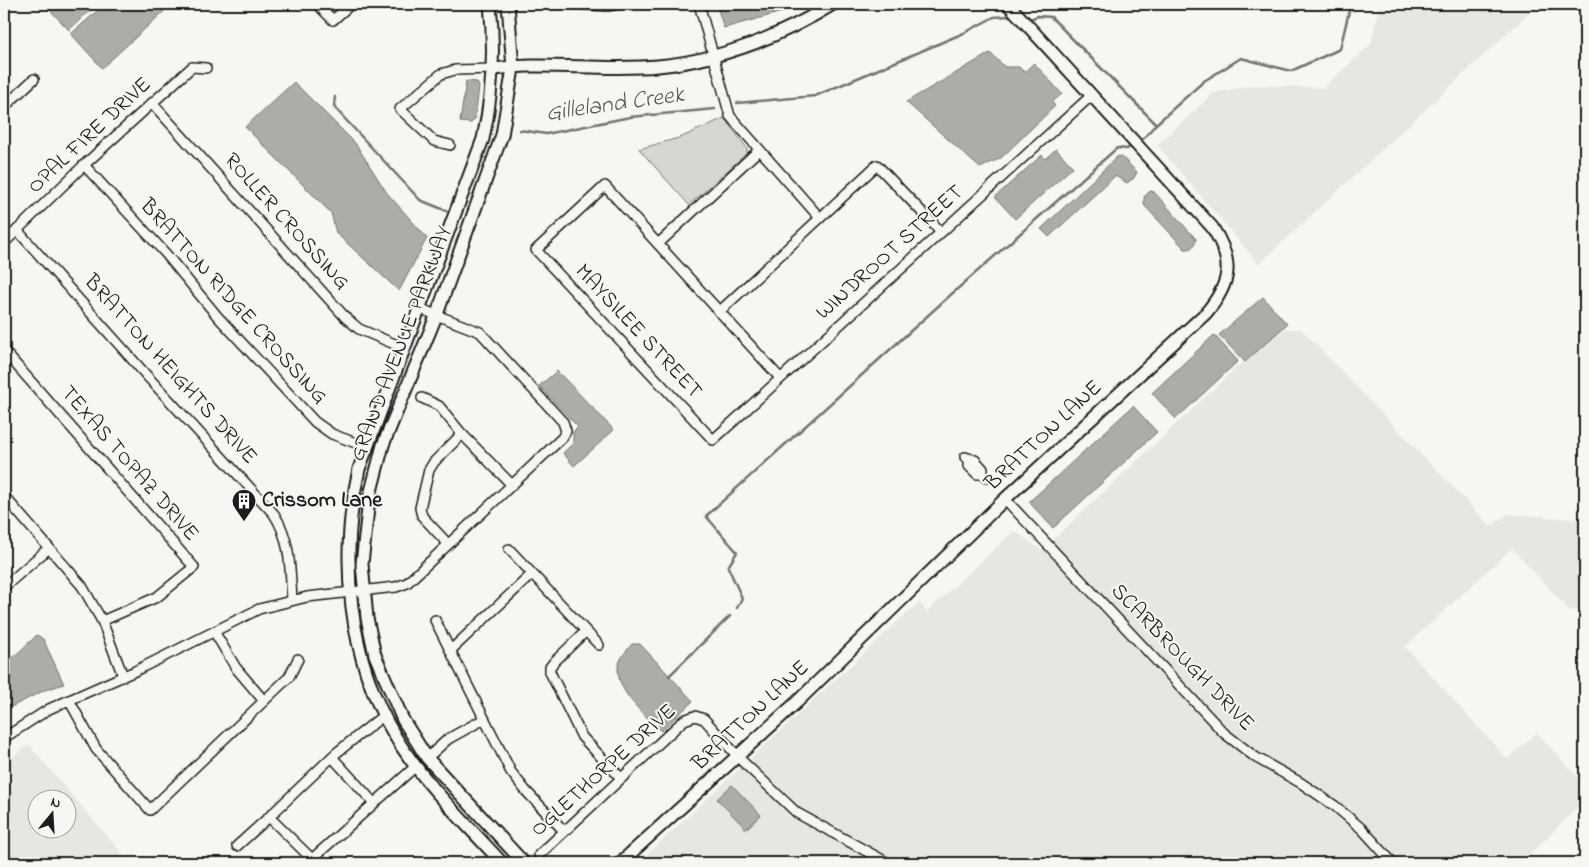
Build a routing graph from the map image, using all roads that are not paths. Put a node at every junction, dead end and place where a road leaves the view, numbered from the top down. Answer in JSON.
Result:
{"nodes":[{"id":1,"x":317,"y":4,"type":"edge"},
{"id":2,"x":351,"y":4,"type":"edge"},
{"id":3,"x":490,"y":4,"type":"edge"},
{"id":4,"x":508,"y":4,"type":"edge"},
{"id":5,"x":571,"y":4,"type":"edge"},
{"id":6,"x":619,"y":4,"type":"edge"},
{"id":7,"x":700,"y":4,"type":"edge"},
{"id":8,"x":833,"y":4,"type":"edge"},
{"id":9,"x":1008,"y":4,"type":"edge"},
{"id":10,"x":714,"y":55,"type":"junction"},
{"id":11,"x":206,"y":68,"type":"dead end"},
{"id":12,"x":513,"y":68,"type":"junction"},
{"id":13,"x":494,"y":69,"type":"junction"},
{"id":14,"x":34,"y":79,"type":"dead end"},
{"id":15,"x":1092,"y":94,"type":"junction"},
{"id":16,"x":152,"y":104,"type":"junction"},
{"id":17,"x":4,"y":107,"type":"edge"},
{"id":18,"x":450,"y":144,"type":"dead end"},
{"id":19,"x":759,"y":150,"type":"junction"},
{"id":20,"x":84,"y":165,"type":"junction"},
{"id":21,"x":820,"y":218,"type":"junction"},
{"id":22,"x":17,"y":230,"type":"junction"},
{"id":23,"x":941,"y":232,"type":"junction"},
{"id":24,"x":4,"y":243,"type":"edge"},
{"id":25,"x":658,"y":244,"type":"junction"},
{"id":26,"x":421,"y":309,"type":"junction"},
{"id":27,"x":719,"y":312,"type":"junction"},
{"id":28,"x":437,"y":314,"type":"junction"},
{"id":29,"x":404,"y":348,"type":"junction"},
{"id":30,"x":4,"y":351,"type":"edge"},
{"id":31,"x":780,"y":378,"type":"junction"},
{"id":32,"x":422,"y":398,"type":"dead end"},
{"id":33,"x":462,"y":434,"type":"junction"},
{"id":34,"x":713,"y":440,"type":"joint"},
{"id":35,"x":366,"y":447,"type":"junction"},
{"id":36,"x":967,"y":459,"type":"dead end"},
{"id":37,"x":984,"y":476,"type":"dead end"},
{"id":38,"x":511,"y":484,"type":"junction"},
{"id":39,"x":4,"y":496,"type":"edge"},
{"id":40,"x":1005,"y":499,"type":"junction"},
{"id":41,"x":448,"y":544,"type":"junction"},
{"id":42,"x":49,"y":548,"type":"junction"},
{"id":43,"x":509,"y":549,"type":"dead end"},
{"id":44,"x":532,"y":574,"type":"junction"},
{"id":45,"x":4,"y":587,"type":"edge"},
{"id":46,"x":364,"y":592,"type":"junction"},
{"id":47,"x":350,"y":593,"type":"junction"},
{"id":48,"x":292,"y":600,"type":"junction"},
{"id":49,"x":435,"y":620,"type":"dead end"},
{"id":50,"x":102,"y":621,"type":"junction"},
{"id":51,"x":585,"y":632,"type":"junction"},
{"id":52,"x":215,"y":633,"type":"junction"},
{"id":53,"x":599,"y":645,"type":"dead end"},
{"id":54,"x":451,"y":650,"type":"junction"},
{"id":55,"x":298,"y":659,"type":"dead end"},
{"id":56,"x":123,"y":676,"type":"junction"},
{"id":57,"x":69,"y":700,"type":"junction"},
{"id":58,"x":264,"y":701,"type":"junction"},
{"id":59,"x":384,"y":715,"type":"junction"},
{"id":60,"x":484,"y":719,"type":"junction"},
{"id":61,"x":4,"y":738,"type":"edge"},
{"id":62,"x":737,"y":756,"type":"junction"},
{"id":63,"x":332,"y":757,"type":"junction"},
{"id":64,"x":427,"y":758,"type":"junction"},
{"id":65,"x":416,"y":766,"type":"junction"},
{"id":66,"x":621,"y":778,"type":"junction"},
{"id":67,"x":374,"y":803,"type":"junction"},
{"id":68,"x":269,"y":817,"type":"junction"},
{"id":69,"x":564,"y":831,"type":"junction"},
{"id":70,"x":237,"y":846,"type":"dead end"},
{"id":71,"x":539,"y":855,"type":"dead end"},
{"id":72,"x":502,"y":863,"type":"edge"},
{"id":73,"x":524,"y":863,"type":"edge"},
{"id":74,"x":620,"y":863,"type":"edge"},
{"id":75,"x":888,"y":863,"type":"edge"},
{"id":76,"x":1394,"y":863,"type":"edge"}],
"edges":[{"from":1,"to":2,"type":"street"},
{"from":3,"to":13,"type":"street","name":"GRAND AVENUE PARKWAY"},
{"from":4,"to":12,"type":"street","name":"GRAND AVENUE PARKWAY"},
{"from":5,"to":6,"type":"street"},
{"from":7,"to":10,"type":"street"},
{"from":8,"to":10,"type":"street"},
{"from":9,"to":15,"type":"street","name":"BRATTON LANE"},
{"from":10,"to":12,"type":"street"},
{"from":10,"to":19,"type":"street"},
{"from":11,"to":16,"type":"street","name":"OPAL FIRE DRIVE"},
{"from":12,"to":13,"type":"street"},
{"from":12,"to":28,"type":"street","name":"GRAND AVENUE PARKWAY"},
{"from":13,"to":18,"type":"street"},
{"from":13,"to":26,"type":"street","name":"GRAND AVENUE PARKWAY"},
{"from":14,"to":17,"type":"street"},
{"from":15,"to":23,"type":"street","name":"WINDROOT STREET"},
{"from":15,"to":40,"type":"street","name":"BRATTON LANE"},
{"from":16,"to":20,"type":"street","name":"OPAL FIRE DRIVE"},
{"from":16,"to":29,"type":"street","name":"ROLLER CROSSING"},
{"from":19,"to":21,"type":"street"},
{"from":19,"to":25,"type":"street"},
{"from":20,"to":22,"type":"street","name":"OPAL FIRE DRIVE"},
{"from":20,"to":35,"type":"street","name":"BRATTON RIDGE CROSSING"},
{"from":21,"to":23,"type":"street"},
{"from":21,"to":27,"type":"street"},
{"from":22,"to":24,"type":"street","name":"OPAL FIRE DRIVE"},
{"from":22,"to":48,"type":"street","name":"BRATTON HEIGHTS DRIVE"},
{"from":23,"to":31,"type":"street","name":"WINDROOT STREET"},
{"from":25,"to":27,"type":"street"},
{"from":25,"to":34,"type":"street","name":"MAYSILEE STREET"},
{"from":26,"to":28,"type":"street"},
{"from":26,"to":29,"type":"street","name":"GRAND AVENUE PARKWAY"},
{"from":27,"to":31,"type":"street"},
{"from":28,"to":38,"type":"street"},
{"from":28,"to":46,"type":"street","name":"GRAND AVENUE PARKWAY"},
{"from":29,"to":35,"type":"street","name":"GRAND AVENUE PARKWAY"},
{"from":30,"to":50,"type":"street","name":"TEXAS TOPAZ DRIVE"},
{"from":31,"to":34,"type":"street","name":"WINDROOT STREET"},
{"from":32,"to":33,"type":"street"},
{"from":33,"to":38,"type":"street"},
{"from":33,"to":41,"type":"street"},
{"from":35,"to":47,"type":"street","name":"GRAND AVENUE PARKWAY"},
{"from":36,"to":37,"type":"street"},
{"from":38,"to":41,"type":"street"},
{"from":39,"to":42,"type":"street"},
{"from":40,"to":62,"type":"street","name":"BRATTON LANE"},
{"from":40,"to":76,"type":"street","name":"SCARBROUGH DRIVE"},
{"from":41,"to":46,"type":"street"},
{"from":42,"to":45,"type":"street"},
{"from":42,"to":50,"type":"street"},
{"from":43,"to":44,"type":"street"},
{"from":44,"to":51,"type":"street"},
{"from":44,"to":54,"type":"street"},
{"from":46,"to":47,"type":"street"},
{"from":46,"to":64,"type":"street","name":"GRAND AVENUE PARKWAY"},
{"from":47,"to":48,"type":"street"},
{"from":47,"to":59,"type":"street","name":"GRAND AVENUE PARKWAY"},
{"from":48,"to":52,"type":"street"},
{"from":49,"to":54,"type":"street"},
{"from":50,"to":56,"type":"street"},
{"from":51,"to":53,"type":"street"},
{"from":51,"to":66,"type":"street"},
{"from":52,"to":56,"type":"street"},
{"from":52,"to":58,"type":"street"},
{"from":54,"to":60,"type":"street"},
{"from":55,"to":58,"type":"street"},
{"from":56,"to":57,"type":"street"},
{"from":57,"to":58,"type":"street"},
{"from":57,"to":61,"type":"street"},
{"from":59,"to":63,"type":"street"},
{"from":59,"to":65,"type":"street","name":"GRAND AVENUE PARKWAY"},
{"from":60,"to":64,"type":"street"},
{"from":60,"to":69,"type":"street"},
{"from":62,"to":66,"type":"street","name":"OGLETHORPE DRIVE"},
{"from":62,"to":74,"type":"street","name":"BRATTON LANE"},
{"from":62,"to":75,"type":"street","name":"OGLETHORPE DRIVE"},
{"from":63,"to":67,"type":"street"},
{"from":63,"to":68,"type":"street"},
{"from":64,"to":65,"type":"street"},
{"from":64,"to":73,"type":"street","name":"GRAND AVENUE PARKWAY"},
{"from":65,"to":67,"type":"street"},
{"from":65,"to":72,"type":"street","name":"GRAND AVENUE PARKWAY"},
{"from":66,"to":69,"type":"street","name":"OGLETHORPE DRIVE"},
{"from":67,"to":68,"type":"street"},
{"from":68,"to":70,"type":"street"},
{"from":69,"to":71,"type":"street","name":"OGLETHORPE DRIVE"}]}
